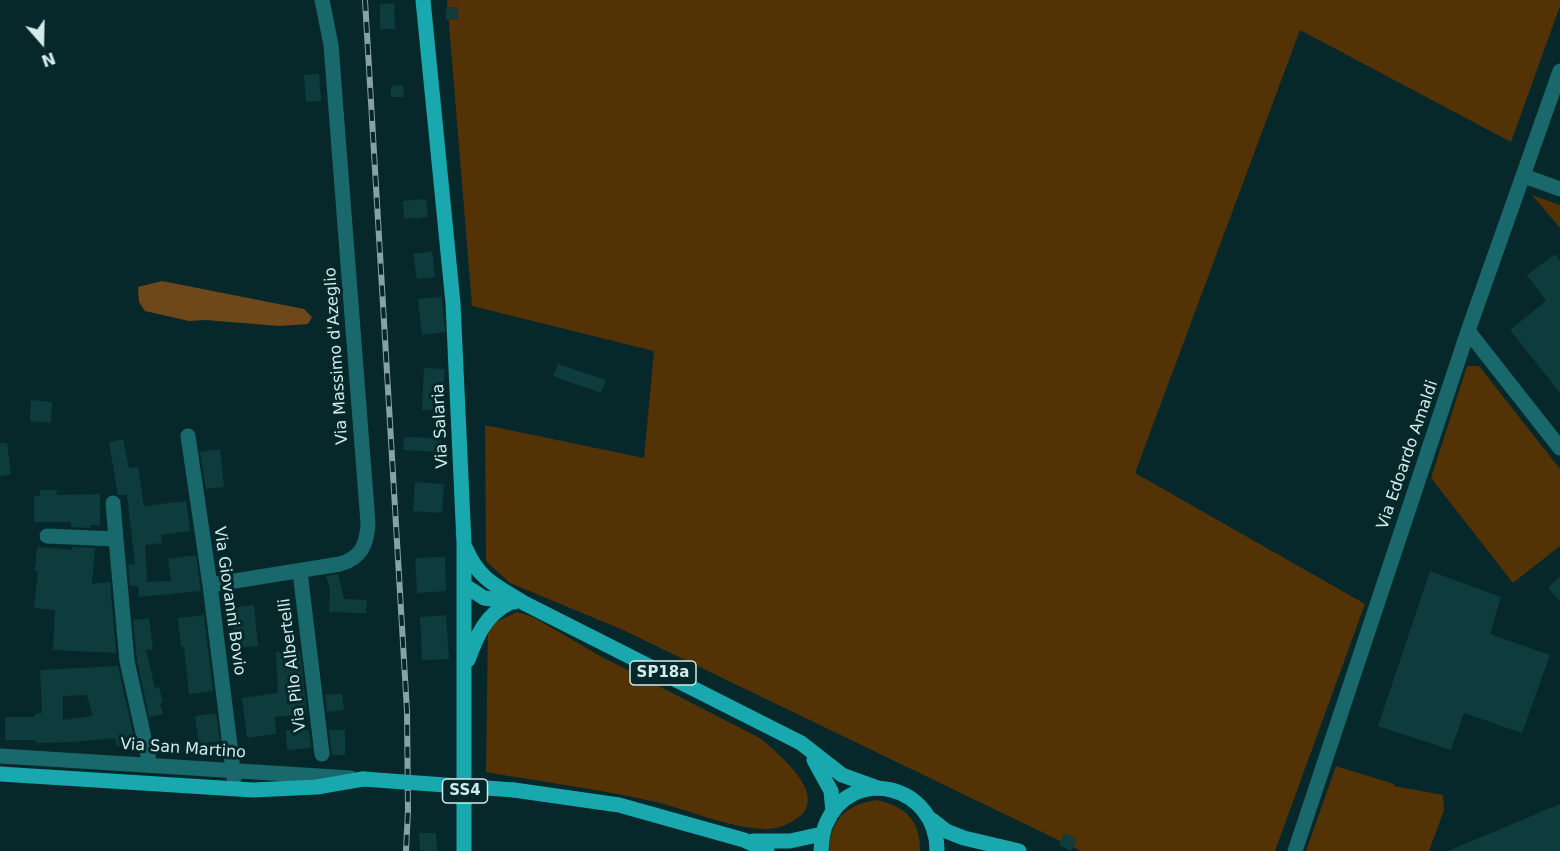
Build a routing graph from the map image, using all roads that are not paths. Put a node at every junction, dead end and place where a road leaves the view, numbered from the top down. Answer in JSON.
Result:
{"nodes":[{"id":1,"x":322,"y":0,"type":"edge"},
{"id":2,"x":423,"y":0,"type":"edge"},
{"id":3,"x":1560,"y":71,"type":"edge"},
{"id":4,"x":1524,"y":176,"type":"junction"},
{"id":5,"x":1560,"y":189,"type":"edge"},
{"id":6,"x":1468,"y":331,"type":"junction"},
{"id":7,"x":188,"y":436,"type":"dead end"},
{"id":8,"x":1560,"y":448,"type":"edge"},
{"id":9,"x":113,"y":503,"type":"dead end"},
{"id":10,"x":47,"y":536,"type":"dead end"},
{"id":11,"x":116,"y":539,"type":"junction"},
{"id":12,"x":464,"y":543,"type":"junction"},
{"id":13,"x":300,"y":572,"type":"junction"},
{"id":14,"x":484,"y":579,"type":"junction"},
{"id":15,"x":210,"y":585,"type":"junction"},
{"id":16,"x":464,"y":585,"type":"junction"},
{"id":17,"x":517,"y":602,"type":"junction"},
{"id":18,"x":465,"y":668,"type":"junction"},
{"id":19,"x":801,"y":743,"type":"junction"},
{"id":20,"x":322,"y":754,"type":"dead end"},
{"id":21,"x":0,"y":756,"type":"edge"},
{"id":22,"x":150,"y":765,"type":"junction"},
{"id":23,"x":233,"y":770,"type":"junction"},
{"id":24,"x":0,"y":774,"type":"edge"},
{"id":25,"x":363,"y":779,"type":"junction"},
{"id":26,"x":878,"y":788,"type":"junction"},
{"id":27,"x":235,"y":790,"type":"junction"},
{"id":28,"x":832,"y":812,"type":"junction"},
{"id":29,"x":932,"y":820,"type":"junction"},
{"id":30,"x":822,"y":834,"type":"junction"},
{"id":31,"x":744,"y":840,"type":"junction"},
{"id":32,"x":464,"y":851,"type":"edge"},
{"id":33,"x":766,"y":851,"type":"edge"},
{"id":34,"x":821,"y":851,"type":"edge"},
{"id":35,"x":937,"y":851,"type":"edge"},
{"id":36,"x":1019,"y":851,"type":"edge"},
{"id":37,"x":1295,"y":851,"type":"edge"}],
"edges":[{"from":1,"to":13,"type":"street","name":"Via Massimo d'Azeglio"},
{"from":2,"to":12,"type":"main road","name":"Via Salaria","number":"SS4"},
{"from":3,"to":4,"type":"street","name":"Via Edoardo Amaldi"},
{"from":4,"to":5,"type":"street"},
{"from":4,"to":6,"type":"street","name":"Via Edoardo Amaldi"},
{"from":6,"to":8,"type":"street"},
{"from":6,"to":37,"type":"street","name":"Via Edoardo Amaldi"},
{"from":7,"to":15,"type":"street","name":"Via Giovanni Bovio"},
{"from":9,"to":11,"type":"street"},
{"from":10,"to":11,"type":"street"},
{"from":11,"to":22,"type":"street"},
{"from":12,"to":14,"type":"main road"},
{"from":12,"to":16,"type":"main road","name":"Via Salaria","number":"SS4"},
{"from":13,"to":15,"type":"street","name":"Via Massimo d'Azeglio"},
{"from":13,"to":20,"type":"street","name":"Via Pilo Albertelli"},
{"from":14,"to":16,"type":"main road"},
{"from":14,"to":17,"type":"main road"},
{"from":15,"to":23,"type":"street","name":"Via Giovanni Bovio"},
{"from":16,"to":17,"type":"main road"},
{"from":16,"to":18,"type":"main road","name":"Via Salaria","number":"SS4"},
{"from":17,"to":18,"type":"main road"},
{"from":17,"to":19,"type":"main road","number":"SP18a"},
{"from":18,"to":32,"type":"main road","name":"Via Salaria","number":"SS4"},
{"from":19,"to":26,"type":"main road","number":"SP18a"},
{"from":19,"to":28,"type":"main road","number":"SP18a"},
{"from":21,"to":22,"type":"street","name":"Via San Martino"},
{"from":22,"to":23,"type":"street","name":"Via San Martino"},
{"from":23,"to":25,"type":"street","name":"Via San Martino"},
{"from":23,"to":27,"type":"street","name":"Via Giovanni Bovio"},
{"from":24,"to":27,"type":"main road"},
{"from":25,"to":27,"type":"main road"},
{"from":25,"to":31,"type":"main road","bridge":true},
{"from":26,"to":28,"type":"main road"},
{"from":26,"to":29,"type":"main road"},
{"from":28,"to":30,"type":"main road"},
{"from":29,"to":35,"type":"main road"},
{"from":29,"to":36,"type":"main road"},
{"from":30,"to":31,"type":"main road"},
{"from":30,"to":34,"type":"main road"},
{"from":31,"to":33,"type":"main road"}]}
